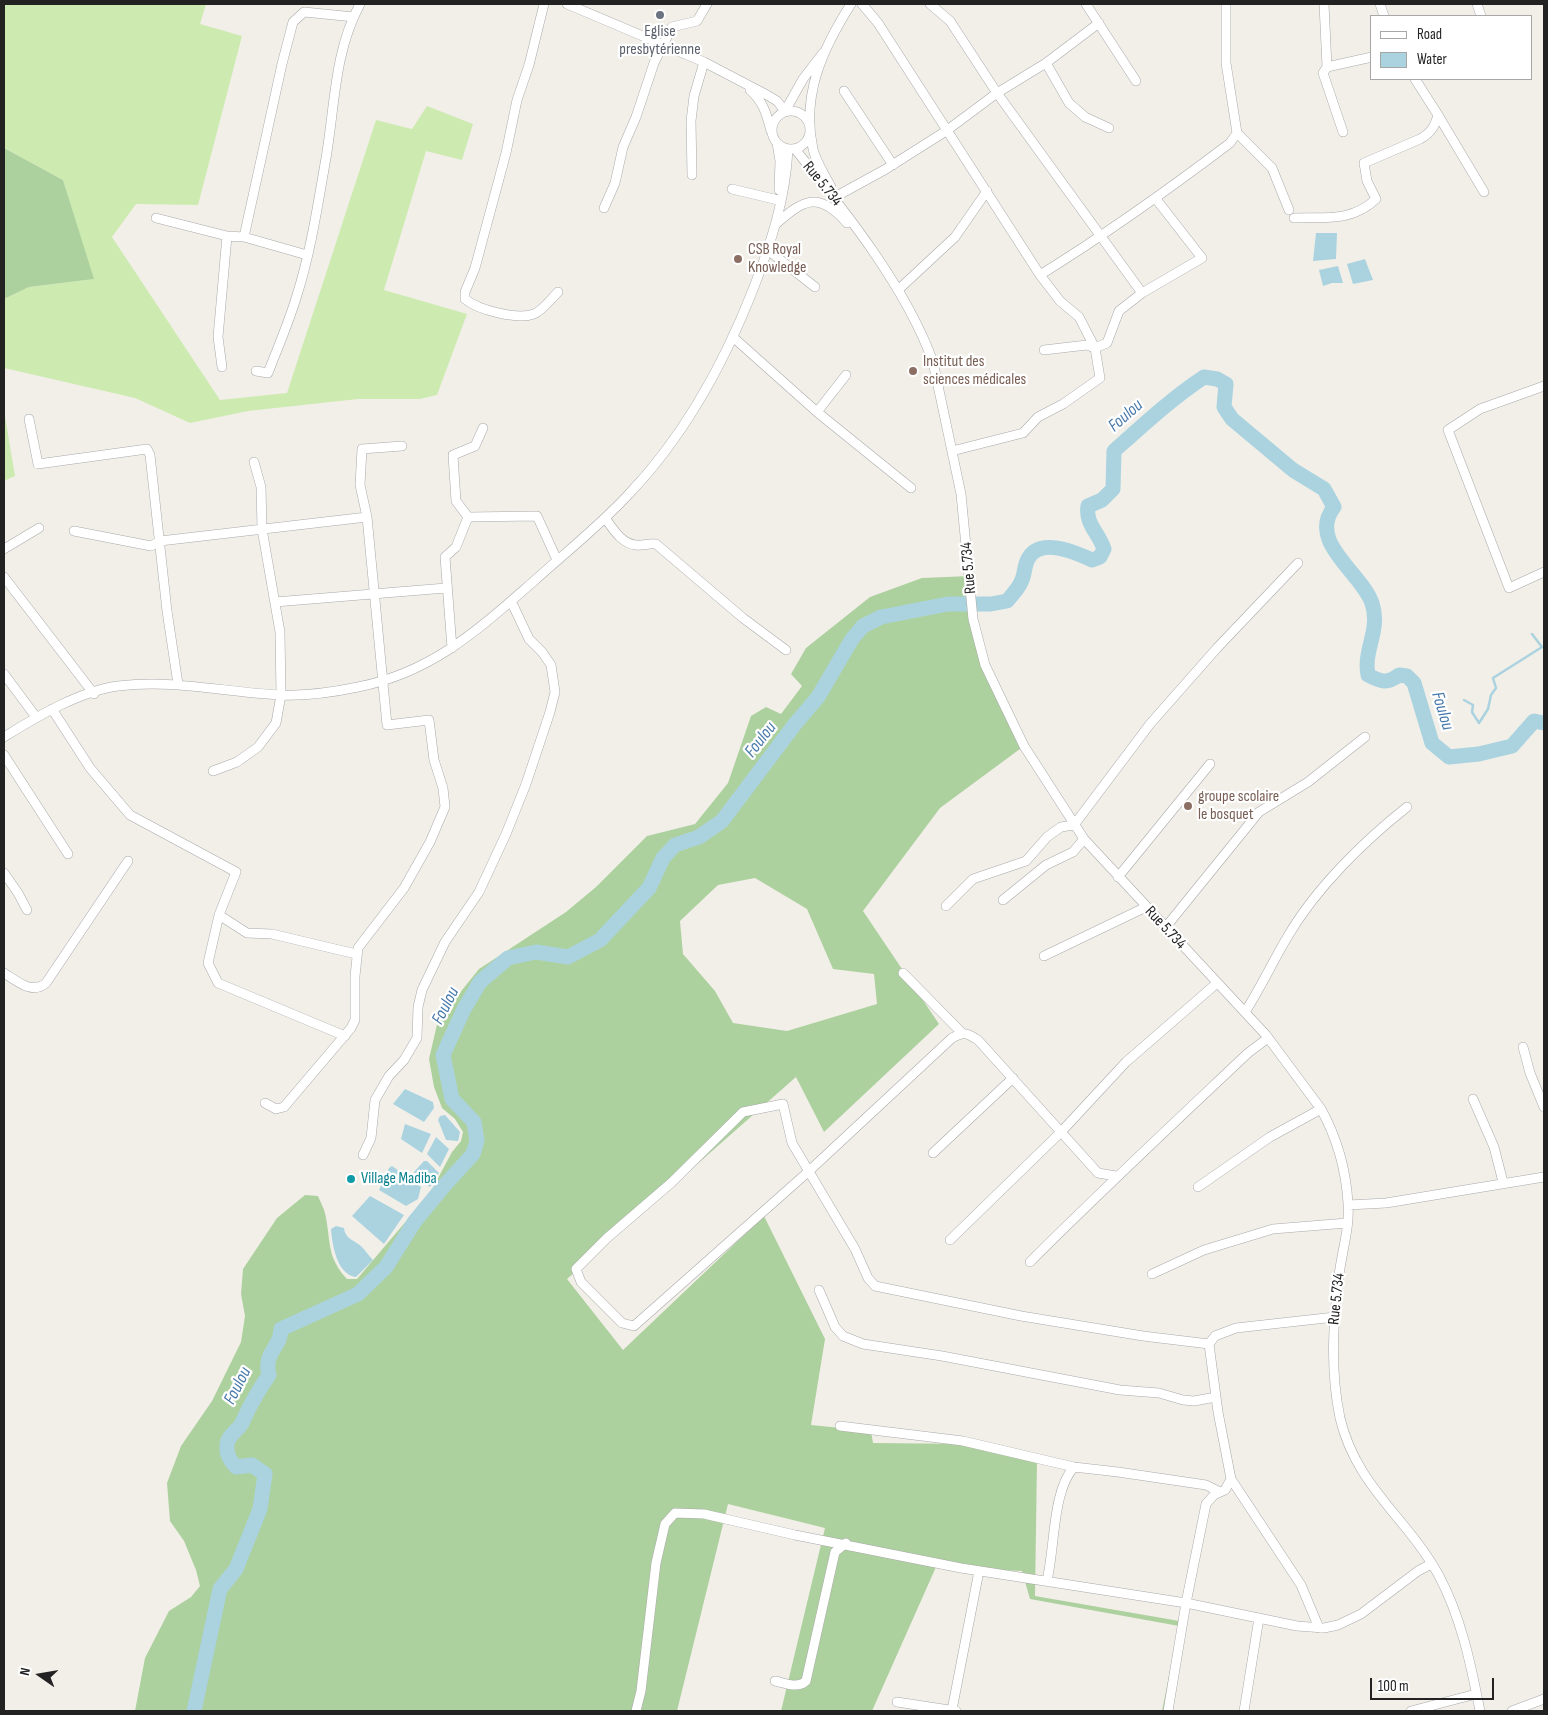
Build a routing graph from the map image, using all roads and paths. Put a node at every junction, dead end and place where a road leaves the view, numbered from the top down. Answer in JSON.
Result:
{"nodes":[{"id":1,"x":360,"y":4,"type":"edge"},
{"id":2,"x":544,"y":4,"type":"edge"},
{"id":3,"x":567,"y":4,"type":"edge"},
{"id":4,"x":707,"y":4,"type":"edge"},
{"id":5,"x":851,"y":4,"type":"edge"},
{"id":6,"x":862,"y":4,"type":"edge"},
{"id":7,"x":930,"y":4,"type":"edge"},
{"id":8,"x":1086,"y":4,"type":"edge"},
{"id":9,"x":1226,"y":4,"type":"edge"},
{"id":10,"x":1324,"y":4,"type":"edge"},
{"id":11,"x":582,"y":7,"type":"edge"},
{"id":12,"x":354,"y":17,"type":"junction"},
{"id":13,"x":1099,"y":23,"type":"junction"},
{"id":14,"x":664,"y":44,"type":"junction"},
{"id":15,"x":823,"y":53,"type":"junction"},
{"id":16,"x":1370,"y":57,"type":"edge"},
{"id":17,"x":704,"y":62,"type":"junction"},
{"id":18,"x":1046,"y":63,"type":"junction"},
{"id":19,"x":1327,"y":67,"type":"junction"},
{"id":20,"x":1416,"y":80,"type":"edge"},
{"id":21,"x":741,"y":81,"type":"junction"},
{"id":22,"x":1136,"y":81,"type":"dead end"},
{"id":23,"x":844,"y":91,"type":"dead end"},
{"id":24,"x":998,"y":93,"type":"junction"},
{"id":25,"x":785,"y":112,"type":"junction"},
{"id":26,"x":1438,"y":115,"type":"junction"},
{"id":27,"x":1109,"y":128,"type":"dead end"},
{"id":28,"x":811,"y":129,"type":"junction"},
{"id":29,"x":946,"y":131,"type":"junction"},
{"id":30,"x":1343,"y":132,"type":"dead end"},
{"id":31,"x":772,"y":133,"type":"junction"},
{"id":32,"x":1237,"y":133,"type":"junction"},
{"id":33,"x":777,"y":143,"type":"junction"},
{"id":34,"x":791,"y":149,"type":"junction"},
{"id":35,"x":893,"y":165,"type":"junction"},
{"id":36,"x":692,"y":175,"type":"dead end"},
{"id":37,"x":732,"y":189,"type":"dead end"},
{"id":38,"x":987,"y":191,"type":"junction"},
{"id":39,"x":1484,"y":192,"type":"dead end"},
{"id":40,"x":835,"y":197,"type":"junction"},
{"id":41,"x":1156,"y":199,"type":"junction"},
{"id":42,"x":778,"y":200,"type":"junction"},
{"id":43,"x":604,"y":208,"type":"dead end"},
{"id":44,"x":156,"y":218,"type":"dead end"},
{"id":45,"x":776,"y":220,"type":"junction"},
{"id":46,"x":227,"y":236,"type":"junction"},
{"id":47,"x":1102,"y":236,"type":"junction"},
{"id":48,"x":244,"y":237,"type":"junction"},
{"id":49,"x":870,"y":249,"type":"junction"},
{"id":50,"x":768,"y":250,"type":"junction"},
{"id":51,"x":307,"y":255,"type":"junction"},
{"id":52,"x":1040,"y":275,"type":"junction"},
{"id":53,"x":815,"y":286,"type":"dead end"},
{"id":54,"x":898,"y":290,"type":"junction"},
{"id":55,"x":558,"y":292,"type":"dead end"},
{"id":56,"x":1142,"y":293,"type":"junction"},
{"id":57,"x":734,"y":338,"type":"junction"},
{"id":58,"x":1096,"y":348,"type":"junction"},
{"id":59,"x":1044,"y":350,"type":"dead end"},
{"id":60,"x":222,"y":367,"type":"dead end"},
{"id":61,"x":256,"y":371,"type":"dead end"},
{"id":62,"x":846,"y":375,"type":"dead end"},
{"id":63,"x":1544,"y":386,"type":"edge"},
{"id":64,"x":817,"y":412,"type":"junction"},
{"id":65,"x":29,"y":419,"type":"dead end"},
{"id":66,"x":483,"y":428,"type":"dead end"},
{"id":67,"x":402,"y":446,"type":"dead end"},
{"id":68,"x":952,"y":451,"type":"junction"},
{"id":69,"x":254,"y":462,"type":"dead end"},
{"id":70,"x":911,"y":488,"type":"dead end"},
{"id":71,"x":367,"y":517,"type":"junction"},
{"id":72,"x":468,"y":518,"type":"junction"},
{"id":73,"x":605,"y":518,"type":"junction"},
{"id":74,"x":39,"y":528,"type":"dead end"},
{"id":75,"x":262,"y":529,"type":"junction"},
{"id":76,"x":74,"y":531,"type":"dead end"},
{"id":77,"x":160,"y":541,"type":"junction"},
{"id":78,"x":4,"y":549,"type":"edge"},
{"id":79,"x":557,"y":560,"type":"junction"},
{"id":80,"x":1298,"y":564,"type":"dead end"},
{"id":81,"x":1544,"y":572,"type":"edge"},
{"id":82,"x":4,"y":577,"type":"edge"},
{"id":83,"x":446,"y":588,"type":"junction"},
{"id":84,"x":375,"y":594,"type":"junction"},
{"id":85,"x":510,"y":601,"type":"junction"},
{"id":86,"x":275,"y":602,"type":"junction"},
{"id":87,"x":452,"y":648,"type":"junction"},
{"id":88,"x":786,"y":650,"type":"dead end"},
{"id":89,"x":4,"y":674,"type":"edge"},
{"id":90,"x":382,"y":681,"type":"junction"},
{"id":91,"x":178,"y":684,"type":"junction"},
{"id":92,"x":94,"y":694,"type":"junction"},
{"id":93,"x":281,"y":695,"type":"junction"},
{"id":94,"x":52,"y":709,"type":"junction"},
{"id":95,"x":36,"y":717,"type":"junction"},
{"id":96,"x":4,"y":737,"type":"edge"},
{"id":97,"x":1365,"y":737,"type":"dead end"},
{"id":98,"x":4,"y":755,"type":"edge"},
{"id":99,"x":1210,"y":764,"type":"dead end"},
{"id":100,"x":213,"y":772,"type":"dead end"},
{"id":101,"x":1406,"y":807,"type":"dead end"},
{"id":102,"x":1074,"y":825,"type":"junction"},
{"id":103,"x":1084,"y":839,"type":"junction"},
{"id":104,"x":68,"y":854,"type":"dead end"},
{"id":105,"x":128,"y":861,"type":"dead end"},
{"id":106,"x":4,"y":873,"type":"edge"},
{"id":107,"x":1118,"y":877,"type":"junction"},
{"id":108,"x":1003,"y":900,"type":"dead end"},
{"id":109,"x":946,"y":906,"type":"dead end"},
{"id":110,"x":1146,"y":907,"type":"junction"},
{"id":111,"x":27,"y":910,"type":"dead end"},
{"id":112,"x":219,"y":915,"type":"junction"},
{"id":113,"x":1165,"y":928,"type":"junction"},
{"id":114,"x":356,"y":954,"type":"junction"},
{"id":115,"x":1044,"y":956,"type":"dead end"},
{"id":116,"x":903,"y":972,"type":"dead end"},
{"id":117,"x":4,"y":973,"type":"edge"},
{"id":118,"x":1217,"y":983,"type":"junction"},
{"id":119,"x":1244,"y":1012,"type":"junction"},
{"id":120,"x":961,"y":1032,"type":"junction"},
{"id":121,"x":345,"y":1036,"type":"junction"},
{"id":122,"x":1268,"y":1038,"type":"junction"},
{"id":123,"x":1523,"y":1047,"type":"dead end"},
{"id":124,"x":1013,"y":1078,"type":"junction"},
{"id":125,"x":1473,"y":1099,"type":"dead end"},
{"id":126,"x":265,"y":1103,"type":"dead end"},
{"id":127,"x":1544,"y":1108,"type":"edge"},
{"id":128,"x":1321,"y":1109,"type":"junction"},
{"id":129,"x":1061,"y":1132,"type":"junction"},
{"id":130,"x":933,"y":1153,"type":"dead end"},
{"id":131,"x":363,"y":1155,"type":"dead end"},
{"id":132,"x":809,"y":1171,"type":"junction"},
{"id":133,"x":1116,"y":1176,"type":"junction"},
{"id":134,"x":1544,"y":1177,"type":"edge"},
{"id":135,"x":1503,"y":1182,"type":"junction"},
{"id":136,"x":1198,"y":1187,"type":"dead end"},
{"id":137,"x":1348,"y":1205,"type":"junction"},
{"id":138,"x":1347,"y":1222,"type":"junction"},
{"id":139,"x":950,"y":1240,"type":"dead end"},
{"id":140,"x":1030,"y":1262,"type":"dead end"},
{"id":141,"x":1152,"y":1274,"type":"dead end"},
{"id":142,"x":819,"y":1290,"type":"dead end"},
{"id":143,"x":1334,"y":1317,"type":"junction"},
{"id":144,"x":1209,"y":1344,"type":"junction"},
{"id":145,"x":1216,"y":1397,"type":"junction"},
{"id":146,"x":840,"y":1426,"type":"dead end"},
{"id":147,"x":1074,"y":1467,"type":"junction"},
{"id":148,"x":1231,"y":1478,"type":"junction"},
{"id":149,"x":1220,"y":1492,"type":"junction"},
{"id":150,"x":846,"y":1543,"type":"junction"},
{"id":151,"x":1431,"y":1564,"type":"junction"},
{"id":152,"x":980,"y":1571,"type":"junction"},
{"id":153,"x":1047,"y":1580,"type":"junction"},
{"id":154,"x":1186,"y":1603,"type":"junction"},
{"id":155,"x":1259,"y":1618,"type":"junction"},
{"id":156,"x":1319,"y":1628,"type":"junction"},
{"id":157,"x":775,"y":1681,"type":"dead end"},
{"id":158,"x":1476,"y":1694,"type":"junction"},
{"id":159,"x":1544,"y":1699,"type":"edge"},
{"id":160,"x":897,"y":1702,"type":"dead end"},
{"id":161,"x":636,"y":1711,"type":"edge"},
{"id":162,"x":954,"y":1711,"type":"edge"},
{"id":163,"x":1168,"y":1711,"type":"edge"},
{"id":164,"x":1244,"y":1711,"type":"edge"},
{"id":165,"x":1411,"y":1711,"type":"edge"},
{"id":166,"x":1480,"y":1711,"type":"edge"},
{"id":167,"x":1512,"y":1711,"type":"edge"}],
"edges":[{"from":1,"to":12,"type":"street"},
{"from":2,"to":55,"type":"street"},
{"from":3,"to":11,"type":"street"},
{"from":4,"to":14,"type":"street"},
{"from":5,"to":15,"type":"street"},
{"from":6,"to":29,"type":"street"},
{"from":7,"to":24,"type":"street"},
{"from":8,"to":13,"type":"street"},
{"from":9,"to":32,"type":"street"},
{"from":10,"to":19,"type":"street"},
{"from":11,"to":14,"type":"street"},
{"from":12,"to":48,"type":"street"},
{"from":12,"to":51,"type":"street"},
{"from":13,"to":18,"type":"street"},
{"from":13,"to":22,"type":"street"},
{"from":14,"to":17,"type":"street"},
{"from":14,"to":43,"type":"street"},
{"from":15,"to":25,"type":"street"},
{"from":15,"to":28,"type":"street"},
{"from":16,"to":19,"type":"street"},
{"from":17,"to":21,"type":"street"},
{"from":17,"to":36,"type":"street"},
{"from":18,"to":24,"type":"street"},
{"from":18,"to":27,"type":"street"},
{"from":19,"to":30,"type":"street"},
{"from":20,"to":26,"type":"street"},
{"from":21,"to":25,"type":"street"},
{"from":21,"to":31,"type":"street"},
{"from":23,"to":35,"type":"street"},
{"from":24,"to":29,"type":"street"},
{"from":24,"to":47,"type":"street"},
{"from":25,"to":28,"type":"street"},
{"from":25,"to":31,"type":"street"},
{"from":26,"to":32,"type":"street"},
{"from":26,"to":39,"type":"street"},
{"from":28,"to":34,"type":"street"},
{"from":28,"to":40,"type":"street"},
{"from":29,"to":35,"type":"street"},
{"from":29,"to":38,"type":"street"},
{"from":31,"to":33,"type":"street"},
{"from":32,"to":41,"type":"street"},
{"from":33,"to":34,"type":"street"},
{"from":33,"to":42,"type":"street"},
{"from":34,"to":40,"type":"street","name":"Rue 5.734"},
{"from":34,"to":45,"type":"street"},
{"from":35,"to":40,"type":"street"},
{"from":37,"to":42,"type":"street"},
{"from":38,"to":52,"type":"street"},
{"from":38,"to":54,"type":"street"},
{"from":40,"to":49,"type":"street","name":"Rue 5.734"},
{"from":41,"to":47,"type":"street"},
{"from":41,"to":56,"type":"street"},
{"from":42,"to":45,"type":"street"},
{"from":44,"to":46,"type":"street"},
{"from":45,"to":49,"type":"street"},
{"from":45,"to":50,"type":"street"},
{"from":46,"to":48,"type":"street"},
{"from":46,"to":60,"type":"street"},
{"from":47,"to":52,"type":"street"},
{"from":47,"to":56,"type":"street"},
{"from":48,"to":51,"type":"street"},
{"from":49,"to":54,"type":"street","name":"Rue 5.734"},
{"from":50,"to":53,"type":"street"},
{"from":50,"to":57,"type":"street"},
{"from":51,"to":61,"type":"street"},
{"from":52,"to":58,"type":"street"},
{"from":54,"to":68,"type":"street","name":"Rue 5.734"},
{"from":56,"to":58,"type":"street"},
{"from":57,"to":64,"type":"street"},
{"from":57,"to":73,"type":"street"},
{"from":58,"to":59,"type":"street"},
{"from":58,"to":68,"type":"street"},
{"from":62,"to":64,"type":"street"},
{"from":63,"to":81,"type":"street"},
{"from":64,"to":70,"type":"street"},
{"from":65,"to":77,"type":"street"},
{"from":66,"to":72,"type":"street"},
{"from":67,"to":71,"type":"street"},
{"from":68,"to":102,"type":"street","name":"Rue 5.734"},
{"from":69,"to":75,"type":"street"},
{"from":71,"to":75,"type":"street"},
{"from":71,"to":84,"type":"street"},
{"from":72,"to":79,"type":"street"},
{"from":72,"to":83,"type":"street"},
{"from":73,"to":79,"type":"street"},
{"from":73,"to":88,"type":"street"},
{"from":74,"to":78,"type":"street"},
{"from":75,"to":77,"type":"street"},
{"from":75,"to":86,"type":"street"},
{"from":76,"to":77,"type":"street"},
{"from":77,"to":91,"type":"street"},
{"from":79,"to":85,"type":"street"},
{"from":80,"to":102,"type":"street"},
{"from":82,"to":92,"type":"street"},
{"from":83,"to":84,"type":"street"},
{"from":83,"to":87,"type":"street"},
{"from":84,"to":86,"type":"street"},
{"from":84,"to":90,"type":"street"},
{"from":85,"to":87,"type":"street"},
{"from":85,"to":131,"type":"street"},
{"from":86,"to":93,"type":"street"},
{"from":87,"to":90,"type":"street"},
{"from":89,"to":95,"type":"street"},
{"from":90,"to":93,"type":"street"},
{"from":90,"to":114,"type":"street"},
{"from":91,"to":92,"type":"street"},
{"from":91,"to":93,"type":"street"},
{"from":92,"to":94,"type":"street"},
{"from":93,"to":100,"type":"street"},
{"from":94,"to":95,"type":"street"},
{"from":94,"to":112,"type":"street"},
{"from":95,"to":96,"type":"street"},
{"from":97,"to":113,"type":"street"},
{"from":98,"to":104,"type":"street"},
{"from":99,"to":107,"type":"street"},
{"from":101,"to":119,"type":"street"},
{"from":102,"to":103,"type":"street","name":"Rue 5.734"},
{"from":102,"to":109,"type":"street"},
{"from":103,"to":107,"type":"street","name":"Rue 5.734"},
{"from":103,"to":108,"type":"street"},
{"from":105,"to":117,"type":"street"},
{"from":106,"to":111,"type":"street"},
{"from":107,"to":110,"type":"street","name":"Rue 5.734"},
{"from":110,"to":113,"type":"street","name":"Rue 5.734"},
{"from":110,"to":115,"type":"street"},
{"from":112,"to":114,"type":"street"},
{"from":112,"to":121,"type":"street"},
{"from":113,"to":118,"type":"street","name":"Rue 5.734"},
{"from":114,"to":121,"type":"street"},
{"from":116,"to":120,"type":"street"},
{"from":118,"to":119,"type":"street","name":"Rue 5.734"},
{"from":118,"to":129,"type":"street"},
{"from":119,"to":122,"type":"street","name":"Rue 5.734"},
{"from":120,"to":124,"type":"street"},
{"from":120,"to":132,"type":"street"},
{"from":121,"to":126,"type":"street"},
{"from":122,"to":128,"type":"street","name":"Rue 5.734"},
{"from":122,"to":133,"type":"street"},
{"from":123,"to":127,"type":"street"},
{"from":124,"to":129,"type":"street"},
{"from":124,"to":130,"type":"street"},
{"from":125,"to":135,"type":"street"},
{"from":128,"to":136,"type":"street"},
{"from":128,"to":137,"type":"street","name":"Rue 5.734"},
{"from":129,"to":133,"type":"street"},
{"from":129,"to":139,"type":"street"},
{"from":132,"to":132,"type":"street"},
{"from":132,"to":144,"type":"street"},
{"from":133,"to":140,"type":"street"},
{"from":134,"to":135,"type":"street"},
{"from":135,"to":137,"type":"street"},
{"from":137,"to":138,"type":"street","name":"Rue 5.734"},
{"from":138,"to":141,"type":"street"},
{"from":138,"to":143,"type":"street","name":"Rue 5.734"},
{"from":142,"to":145,"type":"street"},
{"from":143,"to":144,"type":"street"},
{"from":143,"to":151,"type":"street","name":"Rue 5.734"},
{"from":144,"to":145,"type":"street"},
{"from":145,"to":148,"type":"street"},
{"from":146,"to":147,"type":"street"},
{"from":147,"to":149,"type":"street"},
{"from":147,"to":153,"type":"street"},
{"from":148,"to":149,"type":"street"},
{"from":148,"to":156,"type":"street"},
{"from":149,"to":154,"type":"street"},
{"from":150,"to":152,"type":"street"},
{"from":150,"to":157,"type":"street"},
{"from":150,"to":161,"type":"street"},
{"from":151,"to":156,"type":"street"},
{"from":151,"to":158,"type":"street","name":"Rue 5.734"},
{"from":152,"to":153,"type":"street"},
{"from":152,"to":162,"type":"street"},
{"from":153,"to":154,"type":"street"},
{"from":154,"to":155,"type":"street"},
{"from":154,"to":163,"type":"street"},
{"from":155,"to":156,"type":"street"},
{"from":155,"to":164,"type":"street"},
{"from":158,"to":165,"type":"street"},
{"from":158,"to":166,"type":"street","name":"Rue 5.734"},
{"from":159,"to":167,"type":"street"},
{"from":160,"to":162,"type":"street"}]}
